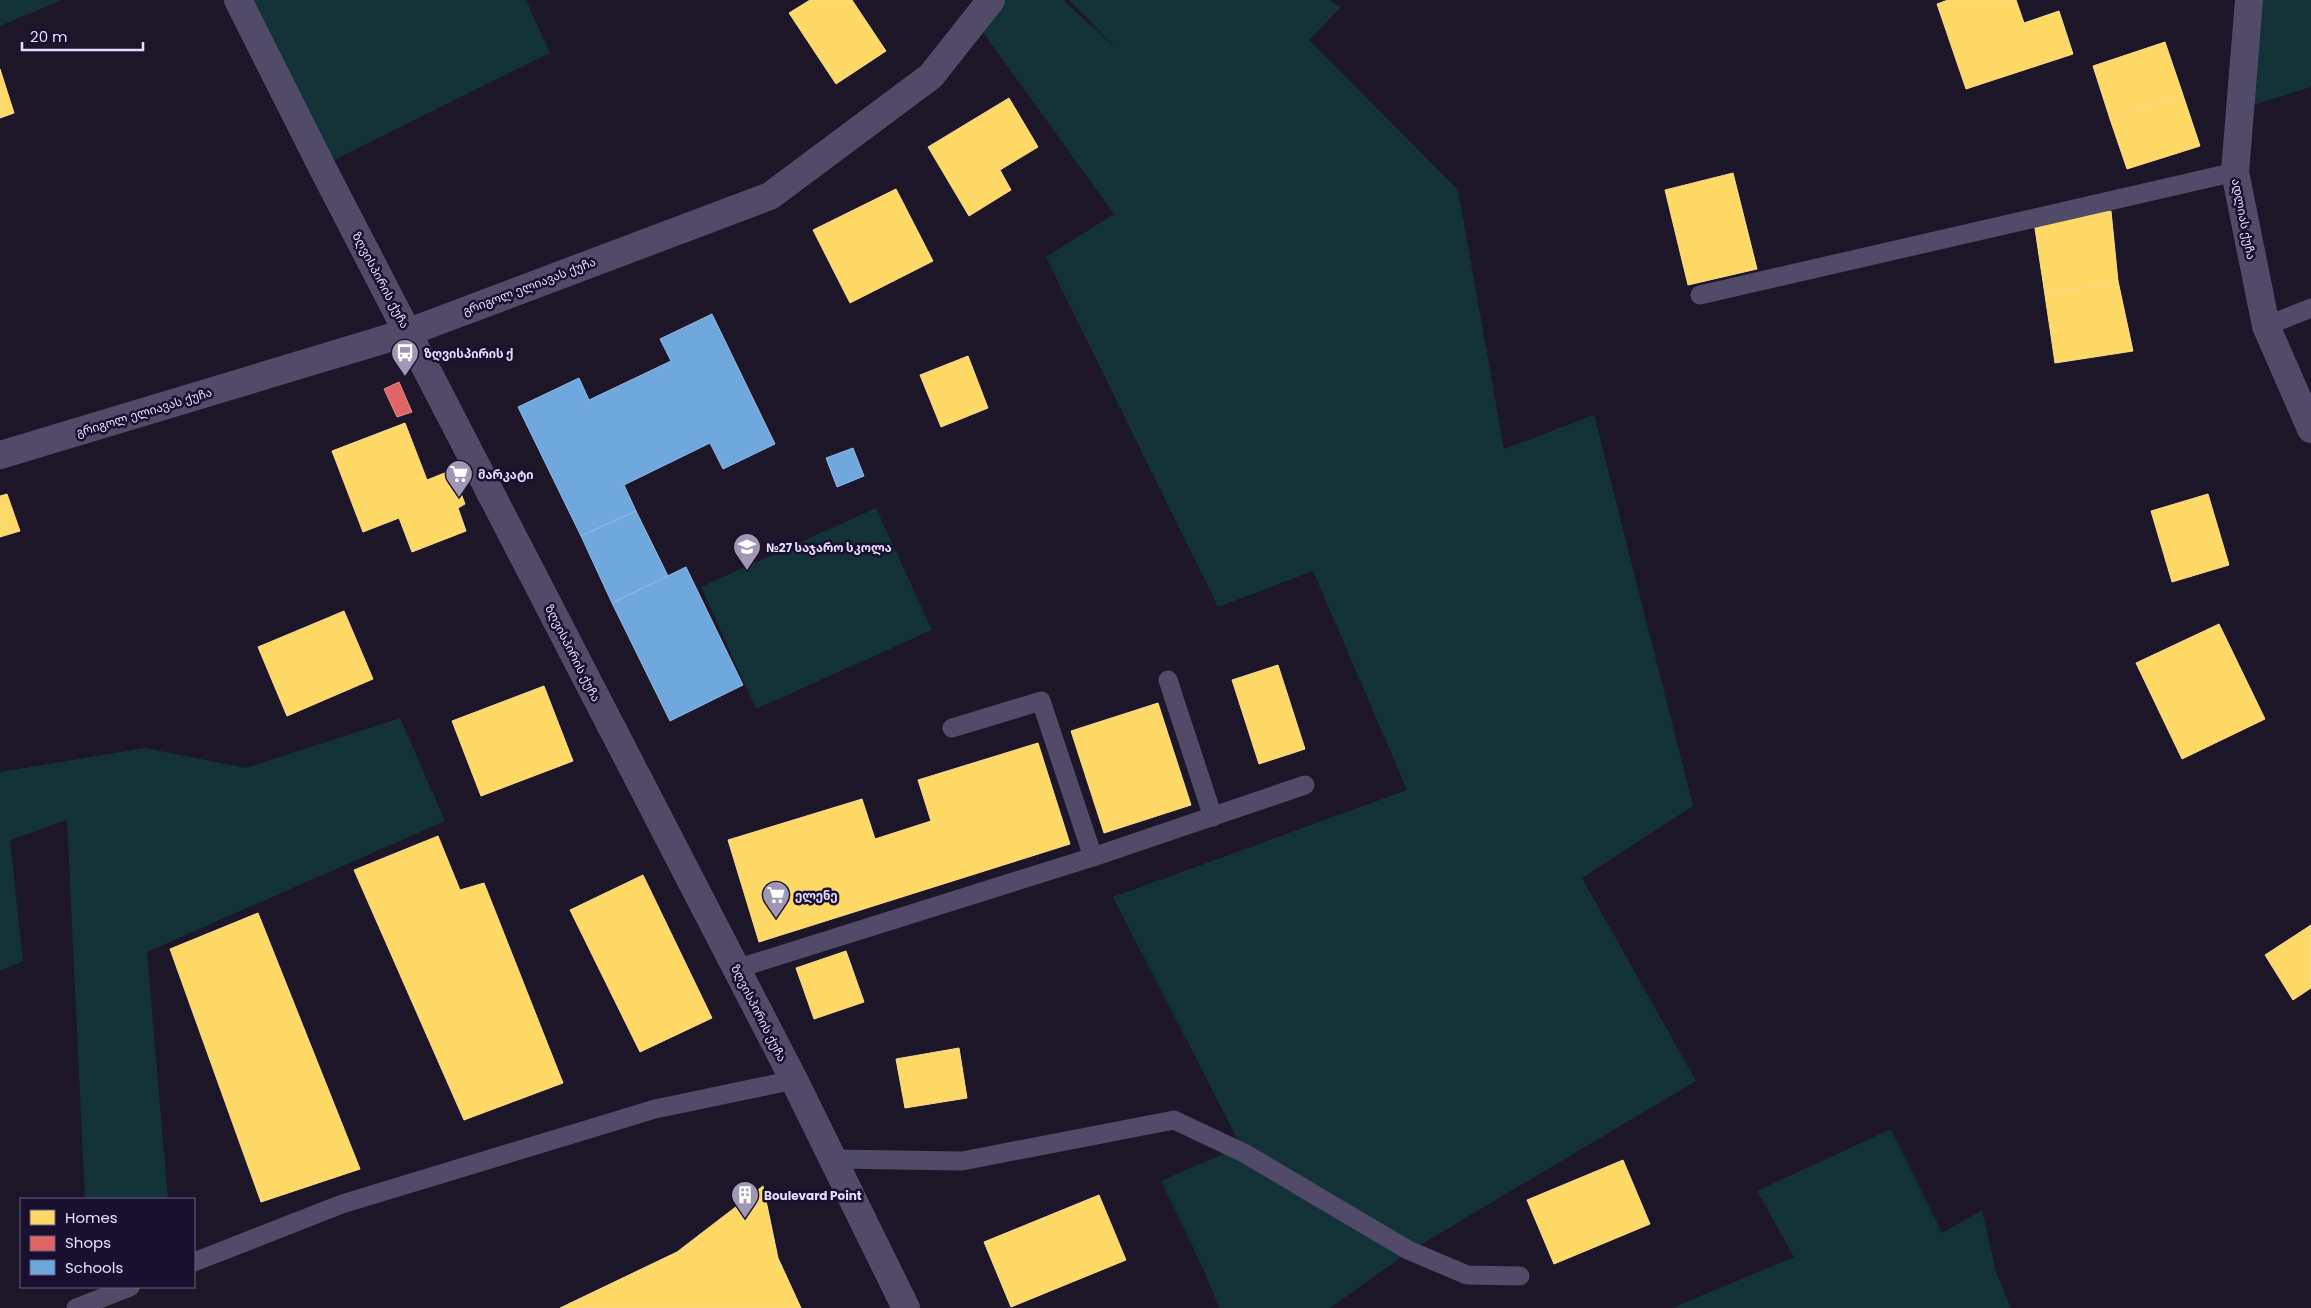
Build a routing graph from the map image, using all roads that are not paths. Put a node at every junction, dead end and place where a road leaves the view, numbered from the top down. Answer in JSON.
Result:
{"nodes":[{"id":1,"x":238,"y":0,"type":"edge"},
{"id":2,"x":991,"y":0,"type":"edge"},
{"id":3,"x":2249,"y":0,"type":"edge"},
{"id":4,"x":2235,"y":172,"type":"junction"},
{"id":5,"x":1700,"y":295,"type":"dead end"},
{"id":6,"x":2311,"y":308,"type":"edge"},
{"id":7,"x":2266,"y":326,"type":"junction"},
{"id":8,"x":409,"y":332,"type":"junction"},
{"id":9,"x":2311,"y":429,"type":"edge"},
{"id":10,"x":0,"y":456,"type":"edge"},
{"id":11,"x":1168,"y":680,"type":"dead end"},
{"id":12,"x":952,"y":728,"type":"dead end"},
{"id":13,"x":1305,"y":785,"type":"dead end"},
{"id":14,"x":1213,"y":817,"type":"junction"},
{"id":15,"x":1093,"y":857,"type":"junction"},
{"id":16,"x":736,"y":969,"type":"junction"},
{"id":17,"x":794,"y":1080,"type":"junction"},
{"id":18,"x":832,"y":1159,"type":"junction"},
{"id":19,"x":195,"y":1262,"type":"edge"},
{"id":20,"x":1520,"y":1276,"type":"dead end"},
{"id":21,"x":127,"y":1288,"type":"edge"},
{"id":22,"x":76,"y":1308,"type":"edge"},
{"id":23,"x":906,"y":1308,"type":"edge"}],
"edges":[{"from":1,"to":8,"type":"street","name":"ზღვისპირის ქუჩა"},
{"from":2,"to":8,"type":"street","name":"გრიგოლ ელიავას ქუჩა"},
{"from":3,"to":4,"type":"street","name":"ადლიას ქუჩა"},
{"from":4,"to":5,"type":"lane"},
{"from":4,"to":7,"type":"street","name":"ადლიას ქუჩა"},
{"from":6,"to":7,"type":"lane"},
{"from":7,"to":9,"type":"street","name":"ადლიას ქუჩა"},
{"from":8,"to":10,"type":"street","name":"გრიგოლ ელიავას ქუჩა"},
{"from":8,"to":16,"type":"street","name":"ზღვისპირის ქუჩა"},
{"from":11,"to":14,"type":"lane"},
{"from":12,"to":15,"type":"lane"},
{"from":13,"to":14,"type":"lane"},
{"from":14,"to":15,"type":"lane"},
{"from":15,"to":16,"type":"lane"},
{"from":16,"to":17,"type":"street","name":"ზღვისპირის ქუჩა"},
{"from":17,"to":18,"type":"street","name":"ზღვისპირის ქუჩა"},
{"from":17,"to":19,"type":"lane"},
{"from":18,"to":20,"type":"lane"},
{"from":18,"to":23,"type":"street","name":"ზღვისპირის ქუჩა"},
{"from":21,"to":22,"type":"lane"}]}
